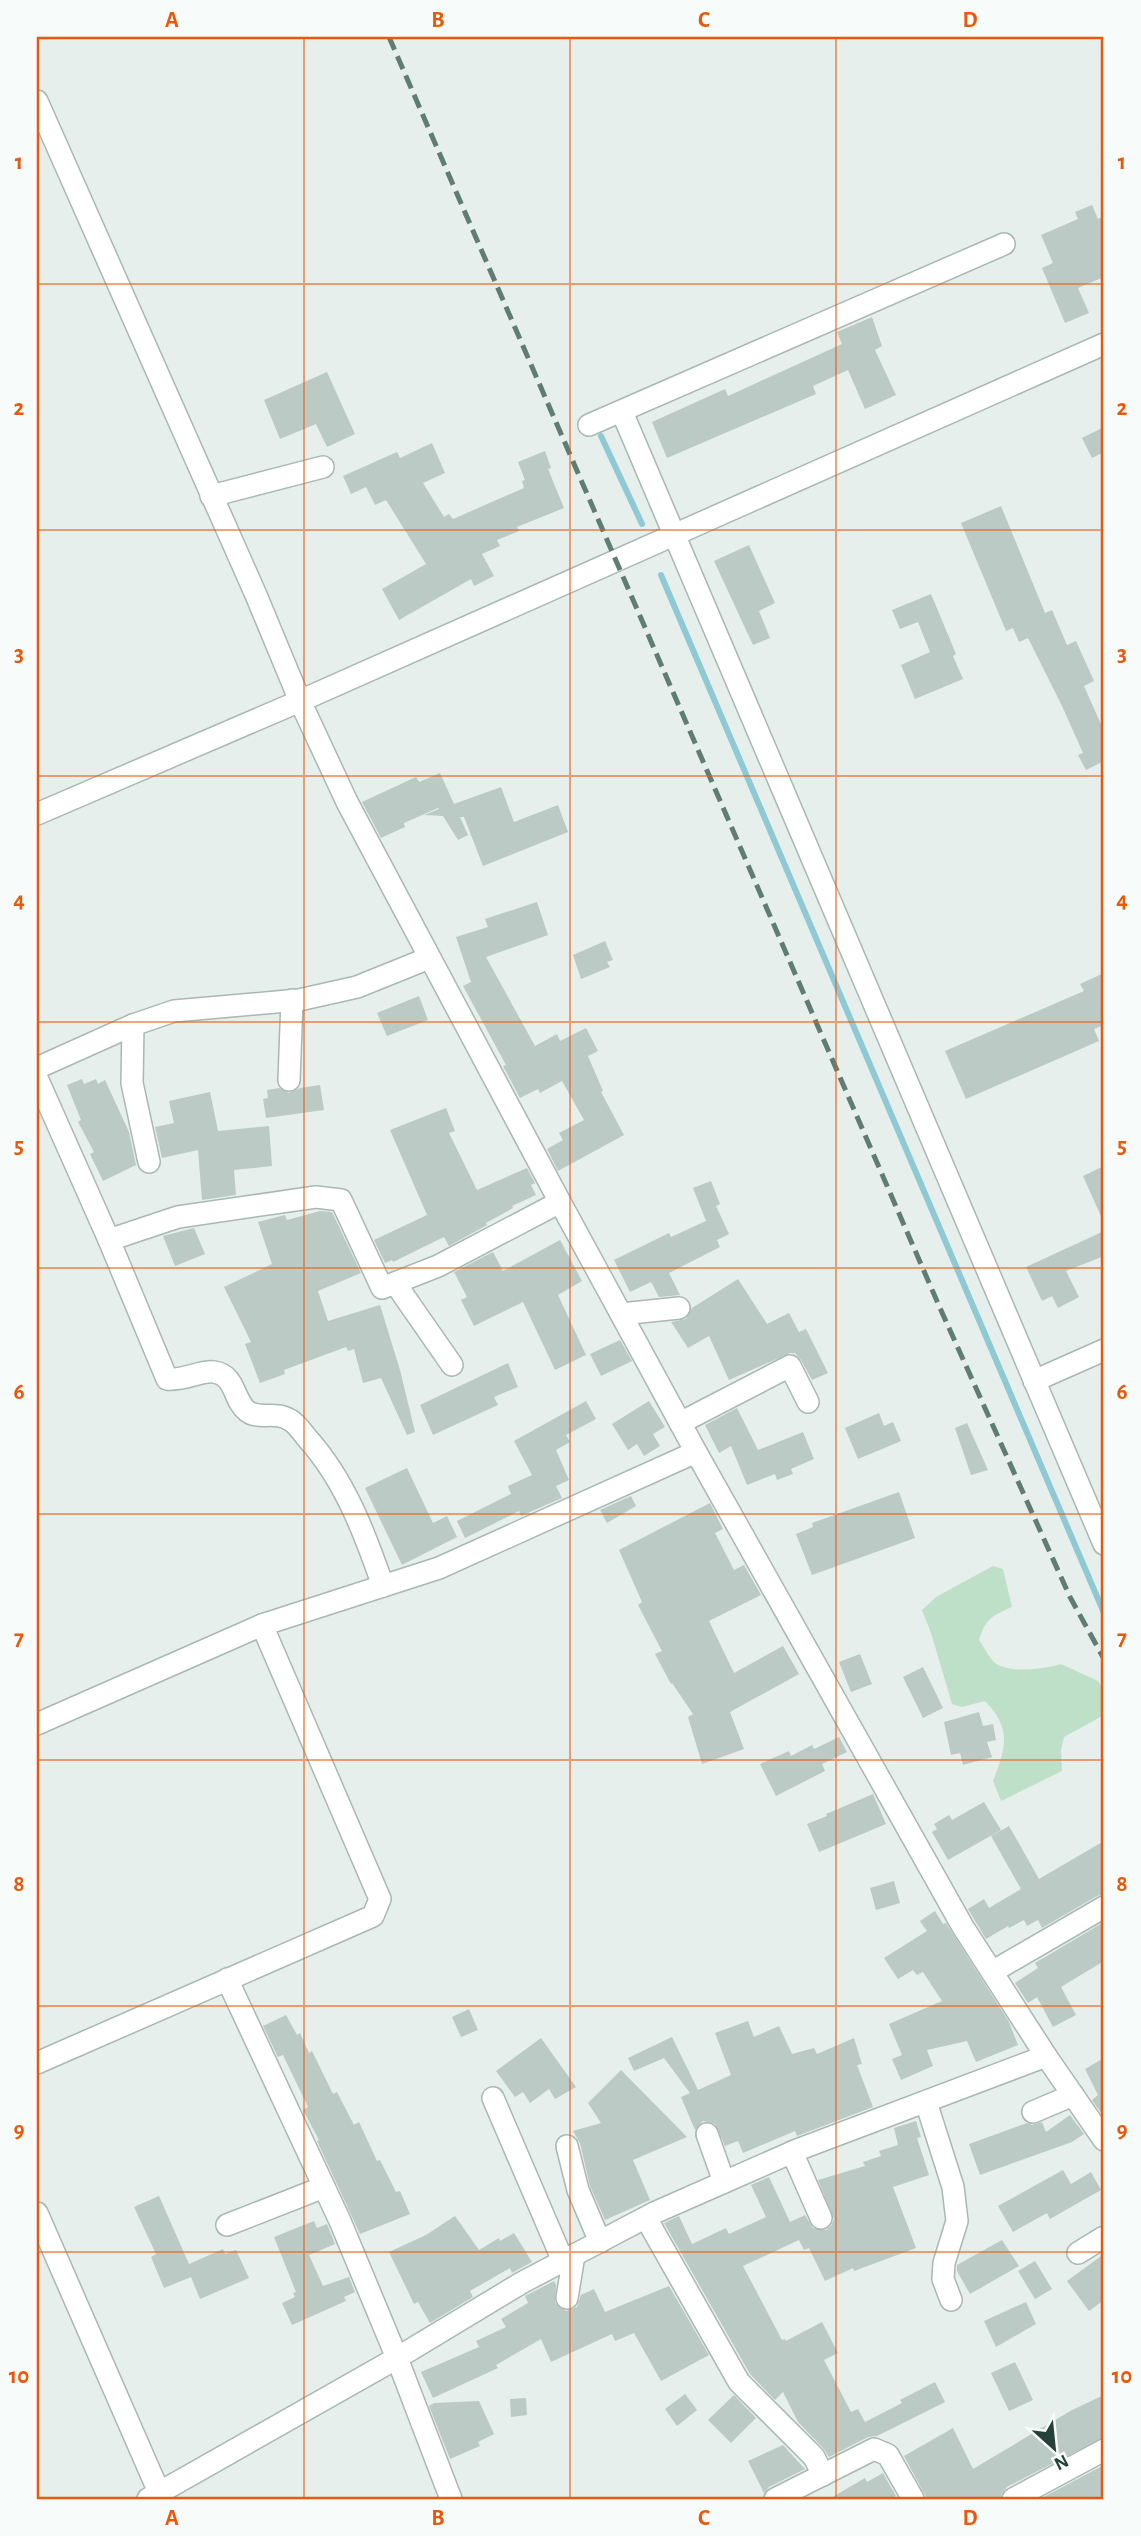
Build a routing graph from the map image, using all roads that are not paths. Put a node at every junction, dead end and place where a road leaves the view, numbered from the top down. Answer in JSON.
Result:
{"nodes":[{"id":1,"x":37,"y":101,"type":"edge"},
{"id":2,"x":1004,"y":244,"type":"dead end"},
{"id":3,"x":1104,"y":344,"type":"edge"},
{"id":4,"x":622,"y":412,"type":"junction"},
{"id":5,"x":589,"y":425,"type":"dead end"},
{"id":6,"x":323,"y":467,"type":"dead end"},
{"id":7,"x":211,"y":496,"type":"junction"},
{"id":8,"x":676,"y":535,"type":"junction"},
{"id":9,"x":300,"y":701,"type":"junction"},
{"id":10,"x":37,"y":814,"type":"edge"},
{"id":11,"x":429,"y":958,"type":"junction"},
{"id":12,"x":292,"y":1000,"type":"junction"},
{"id":13,"x":133,"y":1026,"type":"junction"},
{"id":14,"x":37,"y":1068,"type":"edge"},
{"id":15,"x":37,"y":1078,"type":"edge"},
{"id":16,"x":289,"y":1080,"type":"dead end"},
{"id":17,"x":149,"y":1161,"type":"dead end"},
{"id":18,"x":560,"y":1202,"type":"junction"},
{"id":19,"x":109,"y":1240,"type":"junction"},
{"id":20,"x":395,"y":1283,"type":"junction"},
{"id":21,"x":679,"y":1308,"type":"dead end"},
{"id":22,"x":621,"y":1314,"type":"junction"},
{"id":23,"x":1104,"y":1350,"type":"edge"},
{"id":24,"x":452,"y":1365,"type":"dead end"},
{"id":25,"x":1034,"y":1381,"type":"junction"},
{"id":26,"x":808,"y":1402,"type":"dead end"},
{"id":27,"x":680,"y":1423,"type":"junction"},
{"id":28,"x":696,"y":1452,"type":"junction"},
{"id":29,"x":1104,"y":1544,"type":"edge"},
{"id":30,"x":383,"y":1586,"type":"junction"},
{"id":31,"x":262,"y":1625,"type":"junction"},
{"id":32,"x":37,"y":1724,"type":"edge"},
{"id":33,"x":1104,"y":1907,"type":"edge"},
{"id":34,"x":992,"y":1972,"type":"junction"},
{"id":35,"x":227,"y":1979,"type":"junction"},
{"id":36,"x":1046,"y":2056,"type":"junction"},
{"id":37,"x":37,"y":2063,"type":"edge"},
{"id":38,"x":1073,"y":2095,"type":"junction"},
{"id":39,"x":493,"y":2098,"type":"dead end"},
{"id":40,"x":926,"y":2102,"type":"junction"},
{"id":41,"x":1033,"y":2112,"type":"dead end"},
{"id":42,"x":1102,"y":2133,"type":"edge"},
{"id":43,"x":707,"y":2134,"type":"dead end"},
{"id":44,"x":567,"y":2146,"type":"dead end"},
{"id":45,"x":792,"y":2152,"type":"junction"},
{"id":46,"x":724,"y":2182,"type":"junction"},
{"id":47,"x":324,"y":2187,"type":"junction"},
{"id":48,"x":37,"y":2213,"type":"edge"},
{"id":49,"x":646,"y":2218,"type":"junction"},
{"id":50,"x":821,"y":2218,"type":"dead end"},
{"id":51,"x":227,"y":2225,"type":"dead end"},
{"id":52,"x":1104,"y":2237,"type":"edge"},
{"id":53,"x":600,"y":2242,"type":"junction"},
{"id":54,"x":1079,"y":2253,"type":"dead end"},
{"id":55,"x":568,"y":2258,"type":"junction"},
{"id":56,"x":567,"y":2298,"type":"dead end"},
{"id":57,"x":951,"y":2300,"type":"dead end"},
{"id":58,"x":397,"y":2358,"type":"junction"},
{"id":59,"x":1104,"y":2449,"type":"edge"},
{"id":60,"x":823,"y":2475,"type":"junction"},
{"id":61,"x":157,"y":2497,"type":"edge"},
{"id":62,"x":451,"y":2499,"type":"edge"},
{"id":63,"x":775,"y":2499,"type":"edge"},
{"id":64,"x":913,"y":2499,"type":"edge"},
{"id":65,"x":1013,"y":2499,"type":"edge"}],
"edges":[{"from":1,"to":7,"type":"street"},
{"from":2,"to":4,"type":"street"},
{"from":3,"to":8,"type":"street"},
{"from":4,"to":5,"type":"street"},
{"from":4,"to":8,"type":"street"},
{"from":6,"to":7,"type":"street"},
{"from":7,"to":9,"type":"street"},
{"from":8,"to":9,"type":"street"},
{"from":8,"to":25,"type":"street"},
{"from":9,"to":10,"type":"street"},
{"from":9,"to":11,"type":"street"},
{"from":11,"to":12,"type":"street"},
{"from":11,"to":18,"type":"street"},
{"from":12,"to":13,"type":"street"},
{"from":12,"to":16,"type":"street"},
{"from":13,"to":14,"type":"street"},
{"from":13,"to":17,"type":"street"},
{"from":15,"to":19,"type":"street"},
{"from":18,"to":20,"type":"street"},
{"from":18,"to":22,"type":"street"},
{"from":19,"to":20,"type":"street"},
{"from":19,"to":30,"type":"street"},
{"from":20,"to":24,"type":"street"},
{"from":21,"to":22,"type":"street"},
{"from":22,"to":27,"type":"street"},
{"from":23,"to":25,"type":"street"},
{"from":25,"to":29,"type":"street"},
{"from":26,"to":27,"type":"street"},
{"from":27,"to":28,"type":"street"},
{"from":28,"to":30,"type":"street"},
{"from":28,"to":34,"type":"street"},
{"from":30,"to":31,"type":"street"},
{"from":31,"to":32,"type":"street"},
{"from":31,"to":35,"type":"street"},
{"from":33,"to":34,"type":"street"},
{"from":34,"to":36,"type":"street"},
{"from":35,"to":37,"type":"street"},
{"from":35,"to":47,"type":"street"},
{"from":36,"to":38,"type":"street"},
{"from":36,"to":40,"type":"street"},
{"from":38,"to":41,"type":"street"},
{"from":38,"to":42,"type":"street"},
{"from":39,"to":55,"type":"street"},
{"from":40,"to":45,"type":"street"},
{"from":40,"to":57,"type":"street"},
{"from":43,"to":46,"type":"street"},
{"from":44,"to":53,"type":"street"},
{"from":45,"to":46,"type":"street"},
{"from":45,"to":50,"type":"street"},
{"from":46,"to":49,"type":"street"},
{"from":47,"to":51,"type":"street"},
{"from":47,"to":58,"type":"street"},
{"from":48,"to":61,"type":"street"},
{"from":49,"to":53,"type":"street"},
{"from":49,"to":60,"type":"street"},
{"from":52,"to":54,"type":"street"},
{"from":53,"to":55,"type":"street"},
{"from":55,"to":56,"type":"street"},
{"from":55,"to":58,"type":"street"},
{"from":58,"to":61,"type":"street"},
{"from":58,"to":62,"type":"street"},
{"from":59,"to":65,"type":"street"},
{"from":60,"to":63,"type":"street"},
{"from":60,"to":64,"type":"street"}]}
